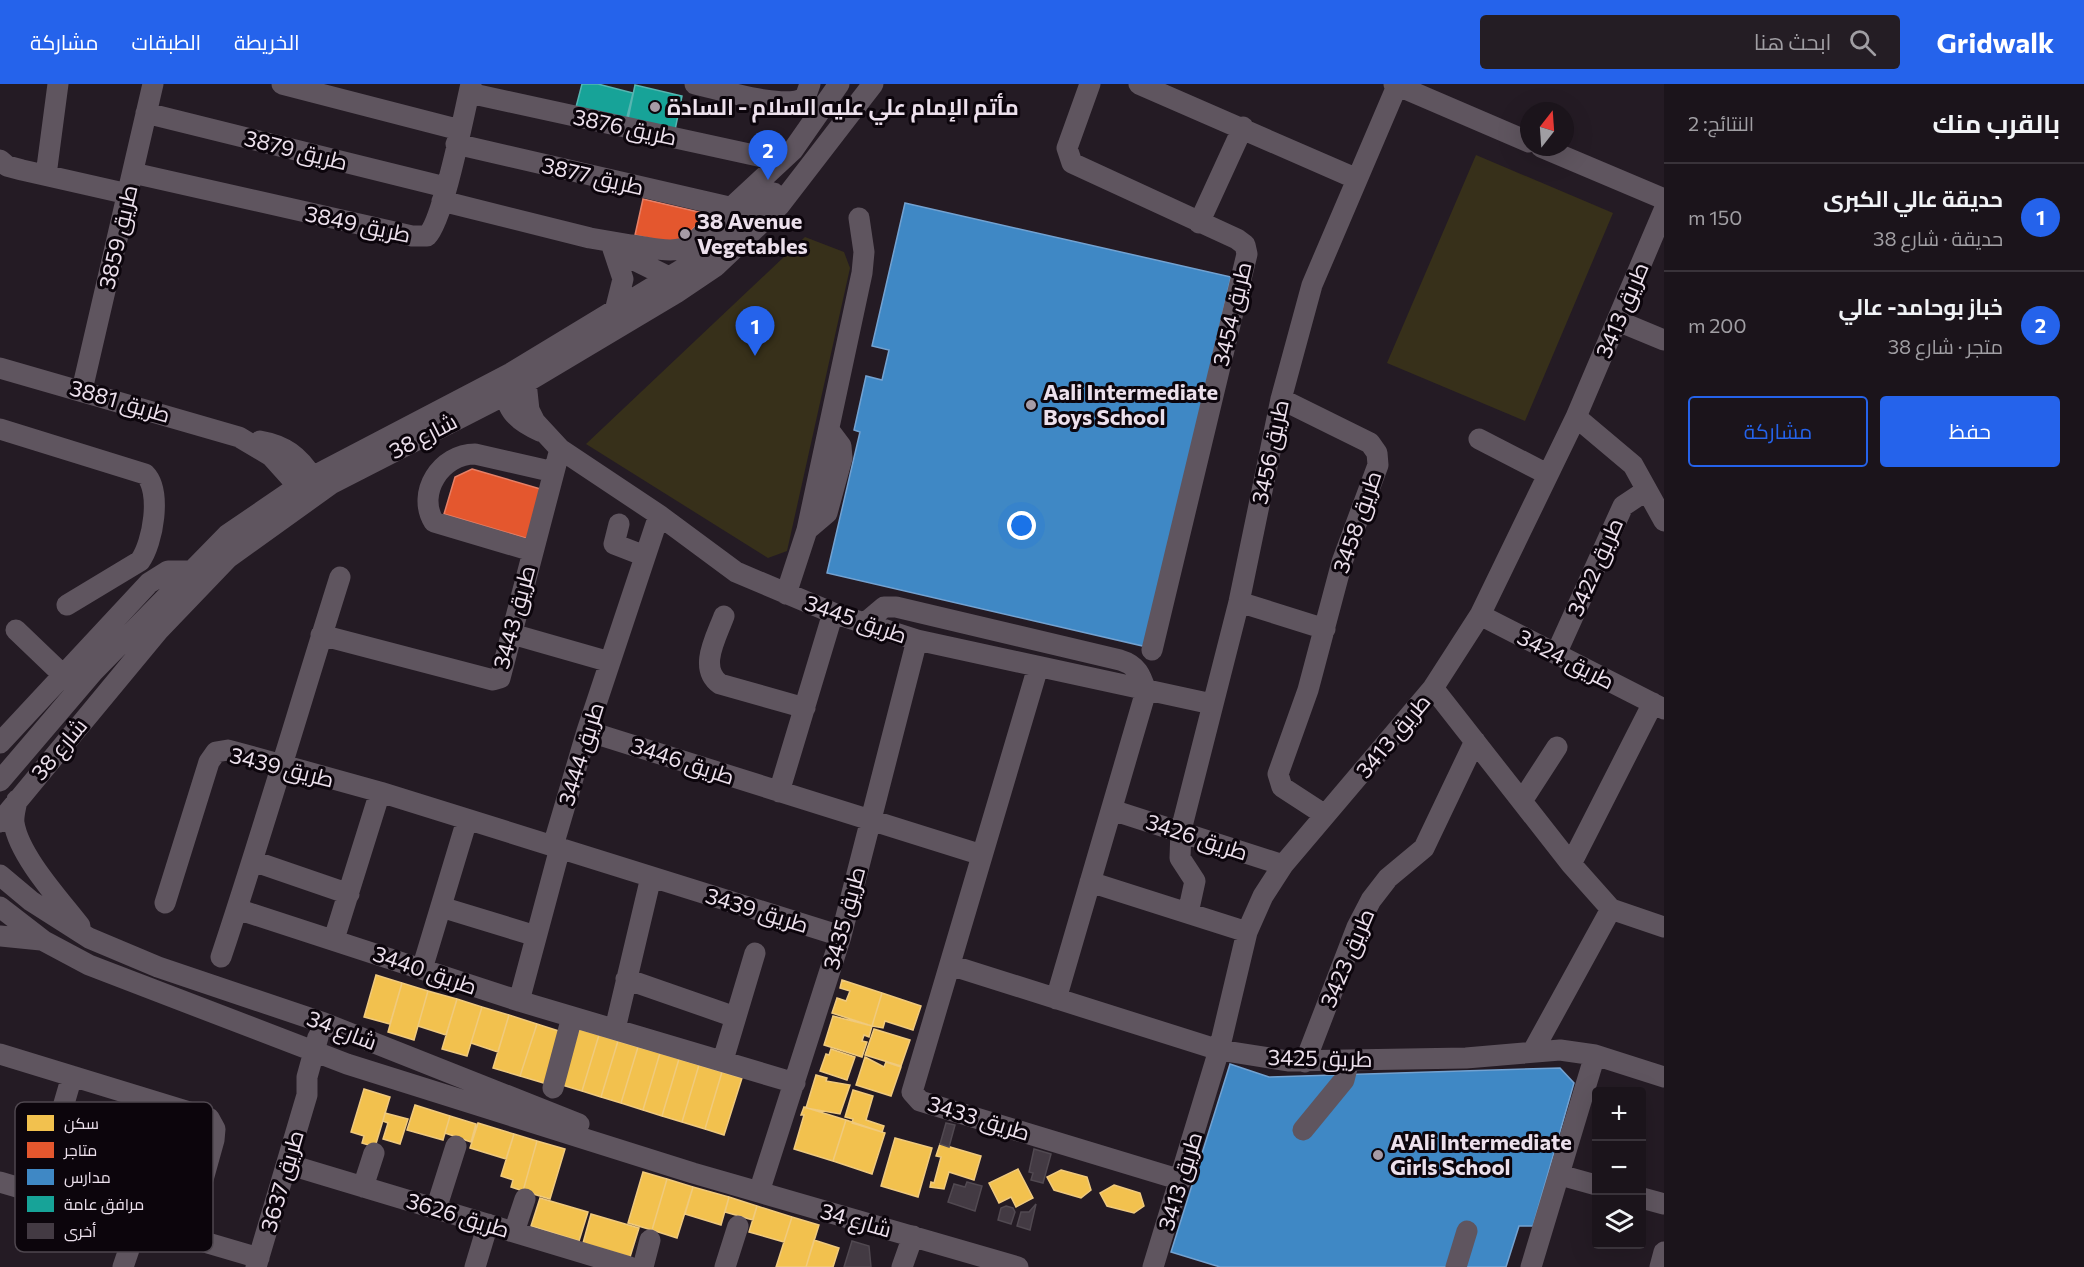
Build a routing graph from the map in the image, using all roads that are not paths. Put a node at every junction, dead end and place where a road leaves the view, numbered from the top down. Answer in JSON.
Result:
{"nodes":[{"id":1,"x":58,"y":84,"type":"edge"},
{"id":2,"x":153,"y":84,"type":"edge"},
{"id":3,"x":282,"y":84,"type":"edge"},
{"id":4,"x":695,"y":84,"type":"edge"},
{"id":5,"x":839,"y":84,"type":"edge"},
{"id":6,"x":860,"y":84,"type":"edge"},
{"id":7,"x":873,"y":84,"type":"edge"},
{"id":8,"x":1090,"y":84,"type":"edge"},
{"id":9,"x":1139,"y":84,"type":"edge"},
{"id":10,"x":1396,"y":85,"type":"edge"},
{"id":11,"x":470,"y":89,"type":"edge"},
{"id":12,"x":809,"y":89,"type":"edge"},
{"id":13,"x":146,"y":113,"type":"junction"},
{"id":14,"x":1243,"y":128,"type":"junction"},
{"id":15,"x":458,"y":137,"type":"junction"},
{"id":16,"x":1520,"y":138,"type":"edge"},
{"id":17,"x":1562,"y":156,"type":"edge"},
{"id":18,"x":0,"y":160,"type":"edge"},
{"id":19,"x":781,"y":161,"type":"junction"},
{"id":20,"x":46,"y":175,"type":"junction"},
{"id":21,"x":1357,"y":179,"type":"junction"},
{"id":22,"x":131,"y":184,"type":"junction"},
{"id":23,"x":444,"y":194,"type":"junction"},
{"id":24,"x":1664,"y":200,"type":"edge"},
{"id":25,"x":729,"y":207,"type":"junction"},
{"id":26,"x":1664,"y":210,"type":"edge"},
{"id":27,"x":859,"y":218,"type":"dead end"},
{"id":28,"x":1199,"y":223,"type":"junction"},
{"id":29,"x":622,"y":247,"type":"junction"},
{"id":30,"x":710,"y":253,"type":"junction"},
{"id":31,"x":678,"y":282,"type":"junction"},
{"id":32,"x":616,"y":308,"type":"junction"},
{"id":33,"x":1618,"y":321,"type":"junction"},
{"id":34,"x":1664,"y":340,"type":"edge"},
{"id":35,"x":0,"y":368,"type":"edge"},
{"id":36,"x":519,"y":378,"type":"junction"},
{"id":37,"x":82,"y":390,"type":"junction"},
{"id":38,"x":505,"y":395,"type":"junction"},
{"id":39,"x":1281,"y":399,"type":"junction"},
{"id":40,"x":1576,"y":417,"type":"junction"},
{"id":41,"x":0,"y":429,"type":"edge"},
{"id":42,"x":543,"y":433,"type":"junction"},
{"id":43,"x":1479,"y":439,"type":"dead end"},
{"id":44,"x":560,"y":449,"type":"junction"},
{"id":45,"x":554,"y":472,"type":"junction"},
{"id":46,"x":1547,"y":474,"type":"junction"},
{"id":47,"x":312,"y":484,"type":"junction"},
{"id":48,"x":1647,"y":490,"type":"junction"},
{"id":49,"x":659,"y":515,"type":"junction"},
{"id":50,"x":1664,"y":521,"type":"edge"},
{"id":51,"x":619,"y":524,"type":"dead end"},
{"id":52,"x":532,"y":551,"type":"junction"},
{"id":53,"x":645,"y":556,"type":"junction"},
{"id":54,"x":190,"y":571,"type":"junction"},
{"id":55,"x":340,"y":577,"type":"dead end"},
{"id":56,"x":786,"y":594,"type":"junction"},
{"id":57,"x":1239,"y":602,"type":"junction"},
{"id":58,"x":67,"y":605,"type":"dead end"},
{"id":59,"x":832,"y":612,"type":"junction"},
{"id":60,"x":1480,"y":615,"type":"junction"},
{"id":61,"x":724,"y":616,"type":"dead end"},
{"id":62,"x":865,"y":623,"type":"junction"},
{"id":63,"x":1325,"y":629,"type":"junction"},
{"id":64,"x":16,"y":630,"type":"dead end"},
{"id":65,"x":512,"y":634,"type":"junction"},
{"id":66,"x":321,"y":635,"type":"junction"},
{"id":67,"x":917,"y":640,"type":"junction"},
{"id":68,"x":1152,"y":650,"type":"dead end"},
{"id":69,"x":1556,"y":654,"type":"junction"},
{"id":70,"x":610,"y":662,"type":"junction"},
{"id":71,"x":1038,"y":667,"type":"junction"},
{"id":72,"x":63,"y":675,"type":"junction"},
{"id":73,"x":1433,"y":688,"type":"junction"},
{"id":74,"x":1146,"y":691,"type":"junction"},
{"id":75,"x":1212,"y":705,"type":"junction"},
{"id":76,"x":1658,"y":706,"type":"edge"},
{"id":77,"x":805,"y":708,"type":"junction"},
{"id":78,"x":587,"y":731,"type":"junction"},
{"id":79,"x":1475,"y":741,"type":"junction"},
{"id":80,"x":0,"y":743,"type":"edge"},
{"id":81,"x":1557,"y":747,"type":"dead end"},
{"id":82,"x":25,"y":750,"type":"junction"},
{"id":83,"x":280,"y":765,"type":"junction"},
{"id":84,"x":0,"y":781,"type":"edge"},
{"id":85,"x":380,"y":792,"type":"junction"},
{"id":86,"x":779,"y":792,"type":"junction"},
{"id":87,"x":8,"y":797,"type":"edge"},
{"id":88,"x":1522,"y":801,"type":"junction"},
{"id":89,"x":1112,"y":810,"type":"junction"},
{"id":90,"x":1325,"y":815,"type":"junction"},
{"id":91,"x":467,"y":820,"type":"junction"},
{"id":92,"x":870,"y":820,"type":"junction"},
{"id":93,"x":0,"y":822,"type":"edge"},
{"id":94,"x":1181,"y":830,"type":"junction"},
{"id":95,"x":556,"y":847,"type":"junction"},
{"id":96,"x":982,"y":855,"type":"junction"},
{"id":97,"x":253,"y":861,"type":"junction"},
{"id":98,"x":1283,"y":864,"type":"junction"},
{"id":99,"x":1571,"y":864,"type":"junction"},
{"id":100,"x":0,"y":875,"type":"edge"},
{"id":101,"x":651,"y":877,"type":"junction"},
{"id":102,"x":1090,"y":882,"type":"junction"},
{"id":103,"x":349,"y":894,"type":"junction"},
{"id":104,"x":165,"y":903,"type":"dead end"},
{"id":105,"x":0,"y":907,"type":"edge"},
{"id":106,"x":441,"y":907,"type":"junction"},
{"id":107,"x":237,"y":909,"type":"junction"},
{"id":108,"x":1611,"y":909,"type":"junction"},
{"id":109,"x":1188,"y":913,"type":"junction"},
{"id":110,"x":1664,"y":927,"type":"edge"},
{"id":111,"x":1247,"y":932,"type":"junction"},
{"id":112,"x":0,"y":936,"type":"edge"},
{"id":113,"x":536,"y":936,"type":"junction"},
{"id":114,"x":841,"y":936,"type":"junction"},
{"id":115,"x":89,"y":938,"type":"junction"},
{"id":116,"x":334,"y":939,"type":"junction"},
{"id":117,"x":44,"y":941,"type":"junction"},
{"id":118,"x":755,"y":953,"type":"dead end"},
{"id":119,"x":221,"y":957,"type":"dead end"},
{"id":120,"x":950,"y":965,"type":"junction"},
{"id":121,"x":422,"y":969,"type":"junction"},
{"id":122,"x":627,"y":979,"type":"junction"},
{"id":123,"x":1056,"y":999,"type":"junction"},
{"id":124,"x":519,"y":1001,"type":"junction"},
{"id":125,"x":572,"y":1017,"type":"junction"},
{"id":126,"x":735,"y":1017,"type":"junction"},
{"id":127,"x":332,"y":1026,"type":"junction"},
{"id":128,"x":615,"y":1029,"type":"junction"},
{"id":129,"x":1219,"y":1050,"type":"junction"},
{"id":130,"x":1533,"y":1051,"type":"junction"},
{"id":131,"x":320,"y":1053,"type":"junction"},
{"id":132,"x":0,"y":1054,"type":"edge"},
{"id":133,"x":1595,"y":1055,"type":"junction"},
{"id":134,"x":723,"y":1060,"type":"junction"},
{"id":135,"x":1349,"y":1060,"type":"junction"},
{"id":136,"x":1305,"y":1062,"type":"junction"},
{"id":137,"x":72,"y":1076,"type":"junction"},
{"id":138,"x":1664,"y":1077,"type":"edge"},
{"id":139,"x":795,"y":1083,"type":"junction"},
{"id":140,"x":553,"y":1088,"type":"dead end"},
{"id":141,"x":64,"y":1102,"type":"edge"},
{"id":142,"x":160,"y":1102,"type":"edge"},
{"id":143,"x":213,"y":1123,"type":"edge"},
{"id":144,"x":1303,"y":1130,"type":"dead end"},
{"id":145,"x":213,"y":1144,"type":"edge"},
{"id":146,"x":456,"y":1146,"type":"dead end"},
{"id":147,"x":374,"y":1153,"type":"dead end"},
{"id":148,"x":287,"y":1164,"type":"junction"},
{"id":149,"x":693,"y":1173,"type":"junction"},
{"id":150,"x":1560,"y":1175,"type":"junction"},
{"id":151,"x":1181,"y":1180,"type":"junction"},
{"id":152,"x":0,"y":1182,"type":"edge"},
{"id":153,"x":1592,"y":1184,"type":"edge"},
{"id":154,"x":15,"y":1186,"type":"edge"},
{"id":155,"x":363,"y":1187,"type":"junction"},
{"id":156,"x":759,"y":1192,"type":"junction"},
{"id":157,"x":525,"y":1199,"type":"dead end"},
{"id":158,"x":1646,"y":1199,"type":"edge"},
{"id":159,"x":1664,"y":1204,"type":"edge"},
{"id":160,"x":436,"y":1209,"type":"junction"},
{"id":161,"x":488,"y":1224,"type":"junction"},
{"id":162,"x":738,"y":1226,"type":"dead end"},
{"id":163,"x":1467,"y":1231,"type":"dead end"},
{"id":164,"x":514,"y":1232,"type":"junction"},
{"id":165,"x":913,"y":1236,"type":"junction"},
{"id":166,"x":650,"y":1240,"type":"dead end"},
{"id":167,"x":213,"y":1247,"type":"edge"},
{"id":168,"x":128,"y":1252,"type":"edge"},
{"id":169,"x":1664,"y":1252,"type":"edge"},
{"id":170,"x":258,"y":1263,"type":"edge"},
{"id":171,"x":604,"y":1263,"type":"edge"},
{"id":172,"x":123,"y":1267,"type":"edge"},
{"id":173,"x":475,"y":1267,"type":"edge"},
{"id":174,"x":630,"y":1267,"type":"edge"},
{"id":175,"x":643,"y":1267,"type":"edge"},
{"id":176,"x":725,"y":1267,"type":"edge"},
{"id":177,"x":902,"y":1267,"type":"edge"},
{"id":178,"x":1018,"y":1267,"type":"edge"},
{"id":179,"x":1153,"y":1267,"type":"edge"},
{"id":180,"x":1455,"y":1267,"type":"edge"},
{"id":181,"x":1531,"y":1267,"type":"edge"},
{"id":182,"x":1660,"y":1267,"type":"edge"}],
"edges":[{"from":1,"to":20,"type":"street"},
{"from":2,"to":13,"type":"street","name":"طريق 3859"},
{"from":3,"to":15,"type":"street","name":"طريق 3877"},
{"from":4,"to":12,"type":"street"},
{"from":5,"to":19,"type":"street"},
{"from":6,"to":30,"type":"street","name":"شارع 38"},
{"from":7,"to":31,"type":"street","name":"شارع 38"},
{"from":8,"to":28,"type":"street","name":"طريق 3454"},
{"from":9,"to":14,"type":"street"},
{"from":10,"to":16,"type":"street"},
{"from":10,"to":21,"type":"street","name":"طريق 3456"},
{"from":11,"to":15,"type":"street","name":"طريق 3849"},
{"from":11,"to":19,"type":"street","name":"طريق 3876"},
{"from":13,"to":22,"type":"street","name":"طريق 3859"},
{"from":13,"to":23,"type":"street","name":"طريق 3879"},
{"from":14,"to":21,"type":"street"},
{"from":14,"to":28,"type":"street"},
{"from":15,"to":23,"type":"street","name":"طريق 3849"},
{"from":15,"to":25,"type":"street","name":"طريق 3877"},
{"from":17,"to":24,"type":"street"},
{"from":18,"to":20,"type":"street","name":"طريق 3849"},
{"from":19,"to":25,"type":"street"},
{"from":20,"to":22,"type":"street","name":"طريق 3849"},
{"from":21,"to":39,"type":"street","name":"طريق 3456"},
{"from":22,"to":23,"type":"street","name":"طريق 3849"},
{"from":22,"to":37,"type":"street","name":"طريق 3859"},
{"from":23,"to":29,"type":"street","name":"طريق 3879"},
{"from":25,"to":29,"type":"street"},
{"from":25,"to":30,"type":"street"},
{"from":26,"to":33,"type":"street","name":"طريق 3413"},
{"from":27,"to":56,"type":"street"},
{"from":28,"to":68,"type":"street","name":"طريق 3454"},
{"from":29,"to":31,"type":"street"},
{"from":29,"to":32,"type":"street"},
{"from":30,"to":31,"type":"street","name":"شارع 38"},
{"from":31,"to":32,"type":"street","name":"شارع 38"},
{"from":31,"to":36,"type":"street","name":"شارع 38"},
{"from":32,"to":36,"type":"street","name":"شارع 38"},
{"from":33,"to":34,"type":"street"},
{"from":33,"to":40,"type":"street","name":"طريق 3413"},
{"from":35,"to":37,"type":"street","name":"طريق 3881"},
{"from":36,"to":38,"type":"street"},
{"from":36,"to":42,"type":"street"},
{"from":36,"to":47,"type":"street","name":"شارع 38"},
{"from":37,"to":47,"type":"street","name":"طريق 3881"},
{"from":38,"to":42,"type":"street"},
{"from":38,"to":47,"type":"street","name":"شارع 38"},
{"from":39,"to":57,"type":"street","name":"طريق 3456"},
{"from":39,"to":63,"type":"street","name":"طريق 3458"},
{"from":40,"to":46,"type":"street","name":"طريق 3413"},
{"from":40,"to":48,"type":"street","name":"طريق 3422"},
{"from":41,"to":58,"type":"street"},
{"from":42,"to":44,"type":"street","name":"طريق 3445"},
{"from":43,"to":46,"type":"street"},
{"from":44,"to":45,"type":"street","name":"طريق 3443"},
{"from":44,"to":49,"type":"street","name":"طريق 3445"},
{"from":45,"to":52,"type":"street","name":"طريق 3443"},
{"from":45,"to":52,"type":"street","name":"طريق 3443"},
{"from":46,"to":60,"type":"street","name":"طريق 3413"},
{"from":47,"to":54,"type":"street","name":"شارع 38"},
{"from":47,"to":87,"type":"street","name":"شارع 38"},
{"from":48,"to":50,"type":"street","name":"طريق 3422"},
{"from":48,"to":69,"type":"street","name":"طريق 3422"},
{"from":49,"to":53,"type":"street","name":"طريق 3444"},
{"from":49,"to":56,"type":"street","name":"طريق 3445"},
{"from":51,"to":53,"type":"street"},
{"from":52,"to":65,"type":"street","name":"طريق 3443"},
{"from":53,"to":70,"type":"street","name":"طريق 3444"},
{"from":54,"to":72,"type":"street"},
{"from":54,"to":82,"type":"street","name":"شارع 38"},
{"from":55,"to":66,"type":"street"},
{"from":56,"to":59,"type":"street","name":"طريق 3445"},
{"from":57,"to":63,"type":"street"},
{"from":57,"to":75,"type":"street","name":"طريق 3456"},
{"from":59,"to":62,"type":"street","name":"طريق 3445"},
{"from":59,"to":77,"type":"street"},
{"from":60,"to":69,"type":"street","name":"طريق 3424"},
{"from":60,"to":73,"type":"street","name":"طريق 3413"},
{"from":61,"to":77,"type":"street"},
{"from":62,"to":67,"type":"street","name":"طريق 3445"},
{"from":62,"to":74,"type":"street"},
{"from":63,"to":90,"type":"street","name":"طريق 3458"},
{"from":64,"to":72,"type":"street"},
{"from":65,"to":66,"type":"street","name":"طريق 3443"},
{"from":65,"to":70,"type":"street"},
{"from":66,"to":83,"type":"street"},
{"from":67,"to":71,"type":"street","name":"طريق 3445"},
{"from":67,"to":92,"type":"street","name":"طريق 3435"},
{"from":69,"to":76,"type":"street","name":"طريق 3424"},
{"from":70,"to":78,"type":"street","name":"طريق 3444"},
{"from":71,"to":74,"type":"street","name":"طريق 3445"},
{"from":71,"to":96,"type":"street","name":"طريق 3433"},
{"from":72,"to":80,"type":"street"},
{"from":73,"to":79,"type":"street"},
{"from":73,"to":90,"type":"street","name":"طريق 3413"},
{"from":74,"to":75,"type":"street","name":"طريق 3445"},
{"from":74,"to":89,"type":"street"},
{"from":75,"to":94,"type":"street","name":"طريق 3456"},
{"from":76,"to":99,"type":"street","name":"طريق 3424"},
{"from":77,"to":86,"type":"street"},
{"from":78,"to":86,"type":"street","name":"طريق 3446"},
{"from":78,"to":95,"type":"street","name":"طريق 3444"},
{"from":79,"to":88,"type":"street"},
{"from":79,"to":136,"type":"street","name":"طريق 3423"},
{"from":81,"to":88,"type":"street"},
{"from":82,"to":84,"type":"street","name":"شارع 38"},
{"from":82,"to":87,"type":"street"},
{"from":83,"to":85,"type":"street","name":"طريق 3439"},
{"from":83,"to":97,"type":"street"},
{"from":83,"to":104,"type":"street","name":"طريق 3439"},
{"from":85,"to":91,"type":"street","name":"طريق 3439"},
{"from":85,"to":103,"type":"street"},
{"from":86,"to":92,"type":"street","name":"طريق 3446"},
{"from":87,"to":93,"type":"street","name":"شارع 38"},
{"from":87,"to":115,"type":"street"},
{"from":88,"to":99,"type":"street"},
{"from":89,"to":94,"type":"street","name":"طريق 3426"},
{"from":89,"to":102,"type":"street"},
{"from":90,"to":98,"type":"street","name":"طريق 3413"},
{"from":91,"to":95,"type":"street","name":"طريق 3439"},
{"from":91,"to":106,"type":"street"},
{"from":92,"to":96,"type":"street"},
{"from":92,"to":114,"type":"street","name":"طريق 3435"},
{"from":94,"to":98,"type":"street","name":"طريق 3426"},
{"from":94,"to":109,"type":"street","name":"طريق 3456"},
{"from":95,"to":101,"type":"street","name":"طريق 3439"},
{"from":95,"to":113,"type":"street","name":"طريق 3444"},
{"from":96,"to":120,"type":"street","name":"طريق 3433"},
{"from":97,"to":103,"type":"street"},
{"from":97,"to":107,"type":"street"},
{"from":98,"to":111,"type":"street","name":"طريق 3413"},
{"from":99,"to":108,"type":"street"},
{"from":100,"to":115,"type":"street","name":"شارع 34"},
{"from":101,"to":114,"type":"street","name":"طريق 3439"},
{"from":101,"to":122,"type":"street"},
{"from":102,"to":109,"type":"street"},
{"from":102,"to":123,"type":"street"},
{"from":103,"to":116,"type":"street"},
{"from":105,"to":117,"type":"street","name":"شارع 34"},
{"from":106,"to":113,"type":"street"},
{"from":106,"to":121,"type":"street"},
{"from":107,"to":116,"type":"street","name":"طريق 3440"},
{"from":107,"to":119,"type":"street"},
{"from":108,"to":110,"type":"street"},
{"from":108,"to":130,"type":"street"},
{"from":109,"to":111,"type":"street"},
{"from":111,"to":129,"type":"street","name":"طريق 3413"},
{"from":112,"to":117,"type":"street"},
{"from":113,"to":124,"type":"street","name":"طريق 3444"},
{"from":114,"to":139,"type":"street","name":"طريق 3435"},
{"from":115,"to":127,"type":"street","name":"شارع 34"},
{"from":116,"to":121,"type":"street","name":"طريق 3440"},
{"from":117,"to":131,"type":"street","name":"شارع 34"},
{"from":118,"to":126,"type":"street"},
{"from":120,"to":123,"type":"street","name":"طريق 3425"},
{"from":120,"to":151,"type":"street","name":"طريق 3433"},
{"from":121,"to":124,"type":"street","name":"طريق 3440"},
{"from":122,"to":126,"type":"street"},
{"from":122,"to":128,"type":"street"},
{"from":123,"to":129,"type":"street","name":"طريق 3425"},
{"from":124,"to":125,"type":"street","name":"طريق 3440"},
{"from":125,"to":128,"type":"street","name":"طريق 3440"},
{"from":125,"to":140,"type":"street"},
{"from":126,"to":134,"type":"street"},
{"from":127,"to":131,"type":"street","name":"طريق 3637"},
{"from":127,"to":149,"type":"street","name":"شارع 34"},
{"from":128,"to":134,"type":"street","name":"طريق 3440"},
{"from":129,"to":136,"type":"street","name":"طريق 3425"},
{"from":129,"to":151,"type":"street","name":"طريق 3413"},
{"from":130,"to":133,"type":"street","name":"طريق 3425"},
{"from":130,"to":135,"type":"street","name":"طريق 3425"},
{"from":131,"to":148,"type":"street","name":"طريق 3637"},
{"from":131,"to":149,"type":"street","name":"شارع 34"},
{"from":132,"to":137,"type":"street"},
{"from":133,"to":138,"type":"street","name":"طريق 3425"},
{"from":133,"to":150,"type":"street"},
{"from":134,"to":139,"type":"street","name":"طريق 3440"},
{"from":135,"to":136,"type":"street","name":"طريق 3425"},
{"from":135,"to":144,"type":"street"},
{"from":137,"to":141,"type":"street"},
{"from":137,"to":142,"type":"street"},
{"from":139,"to":156,"type":"street","name":"طريق 3435"},
{"from":143,"to":145,"type":"street"},
{"from":146,"to":160,"type":"street"},
{"from":147,"to":155,"type":"street"},
{"from":148,"to":155,"type":"street","name":"طريق 3626"},
{"from":148,"to":170,"type":"street","name":"طريق 3637"},
{"from":149,"to":156,"type":"street","name":"شارع 34"},
{"from":150,"to":153,"type":"street"},
{"from":150,"to":181,"type":"street"},
{"from":151,"to":179,"type":"street","name":"طريق 3413"},
{"from":152,"to":154,"type":"street"},
{"from":155,"to":160,"type":"street","name":"طريق 3626"},
{"from":156,"to":165,"type":"street","name":"شارع 34"},
{"from":157,"to":164,"type":"street"},
{"from":158,"to":159,"type":"street"},
{"from":160,"to":161,"type":"street","name":"طريق 3626"},
{"from":161,"to":164,"type":"street","name":"طريق 3626"},
{"from":161,"to":173,"type":"street"},
{"from":162,"to":176,"type":"street"},
{"from":163,"to":180,"type":"street"},
{"from":164,"to":171,"type":"street","name":"طريق 3626"},
{"from":165,"to":177,"type":"street"},
{"from":165,"to":178,"type":"street","name":"شارع 34"},
{"from":166,"to":175,"type":"street"},
{"from":167,"to":170,"type":"street"},
{"from":168,"to":172,"type":"street"},
{"from":169,"to":182,"type":"street"},
{"from":171,"to":174,"type":"street","name":"طريق 3626"}]}
